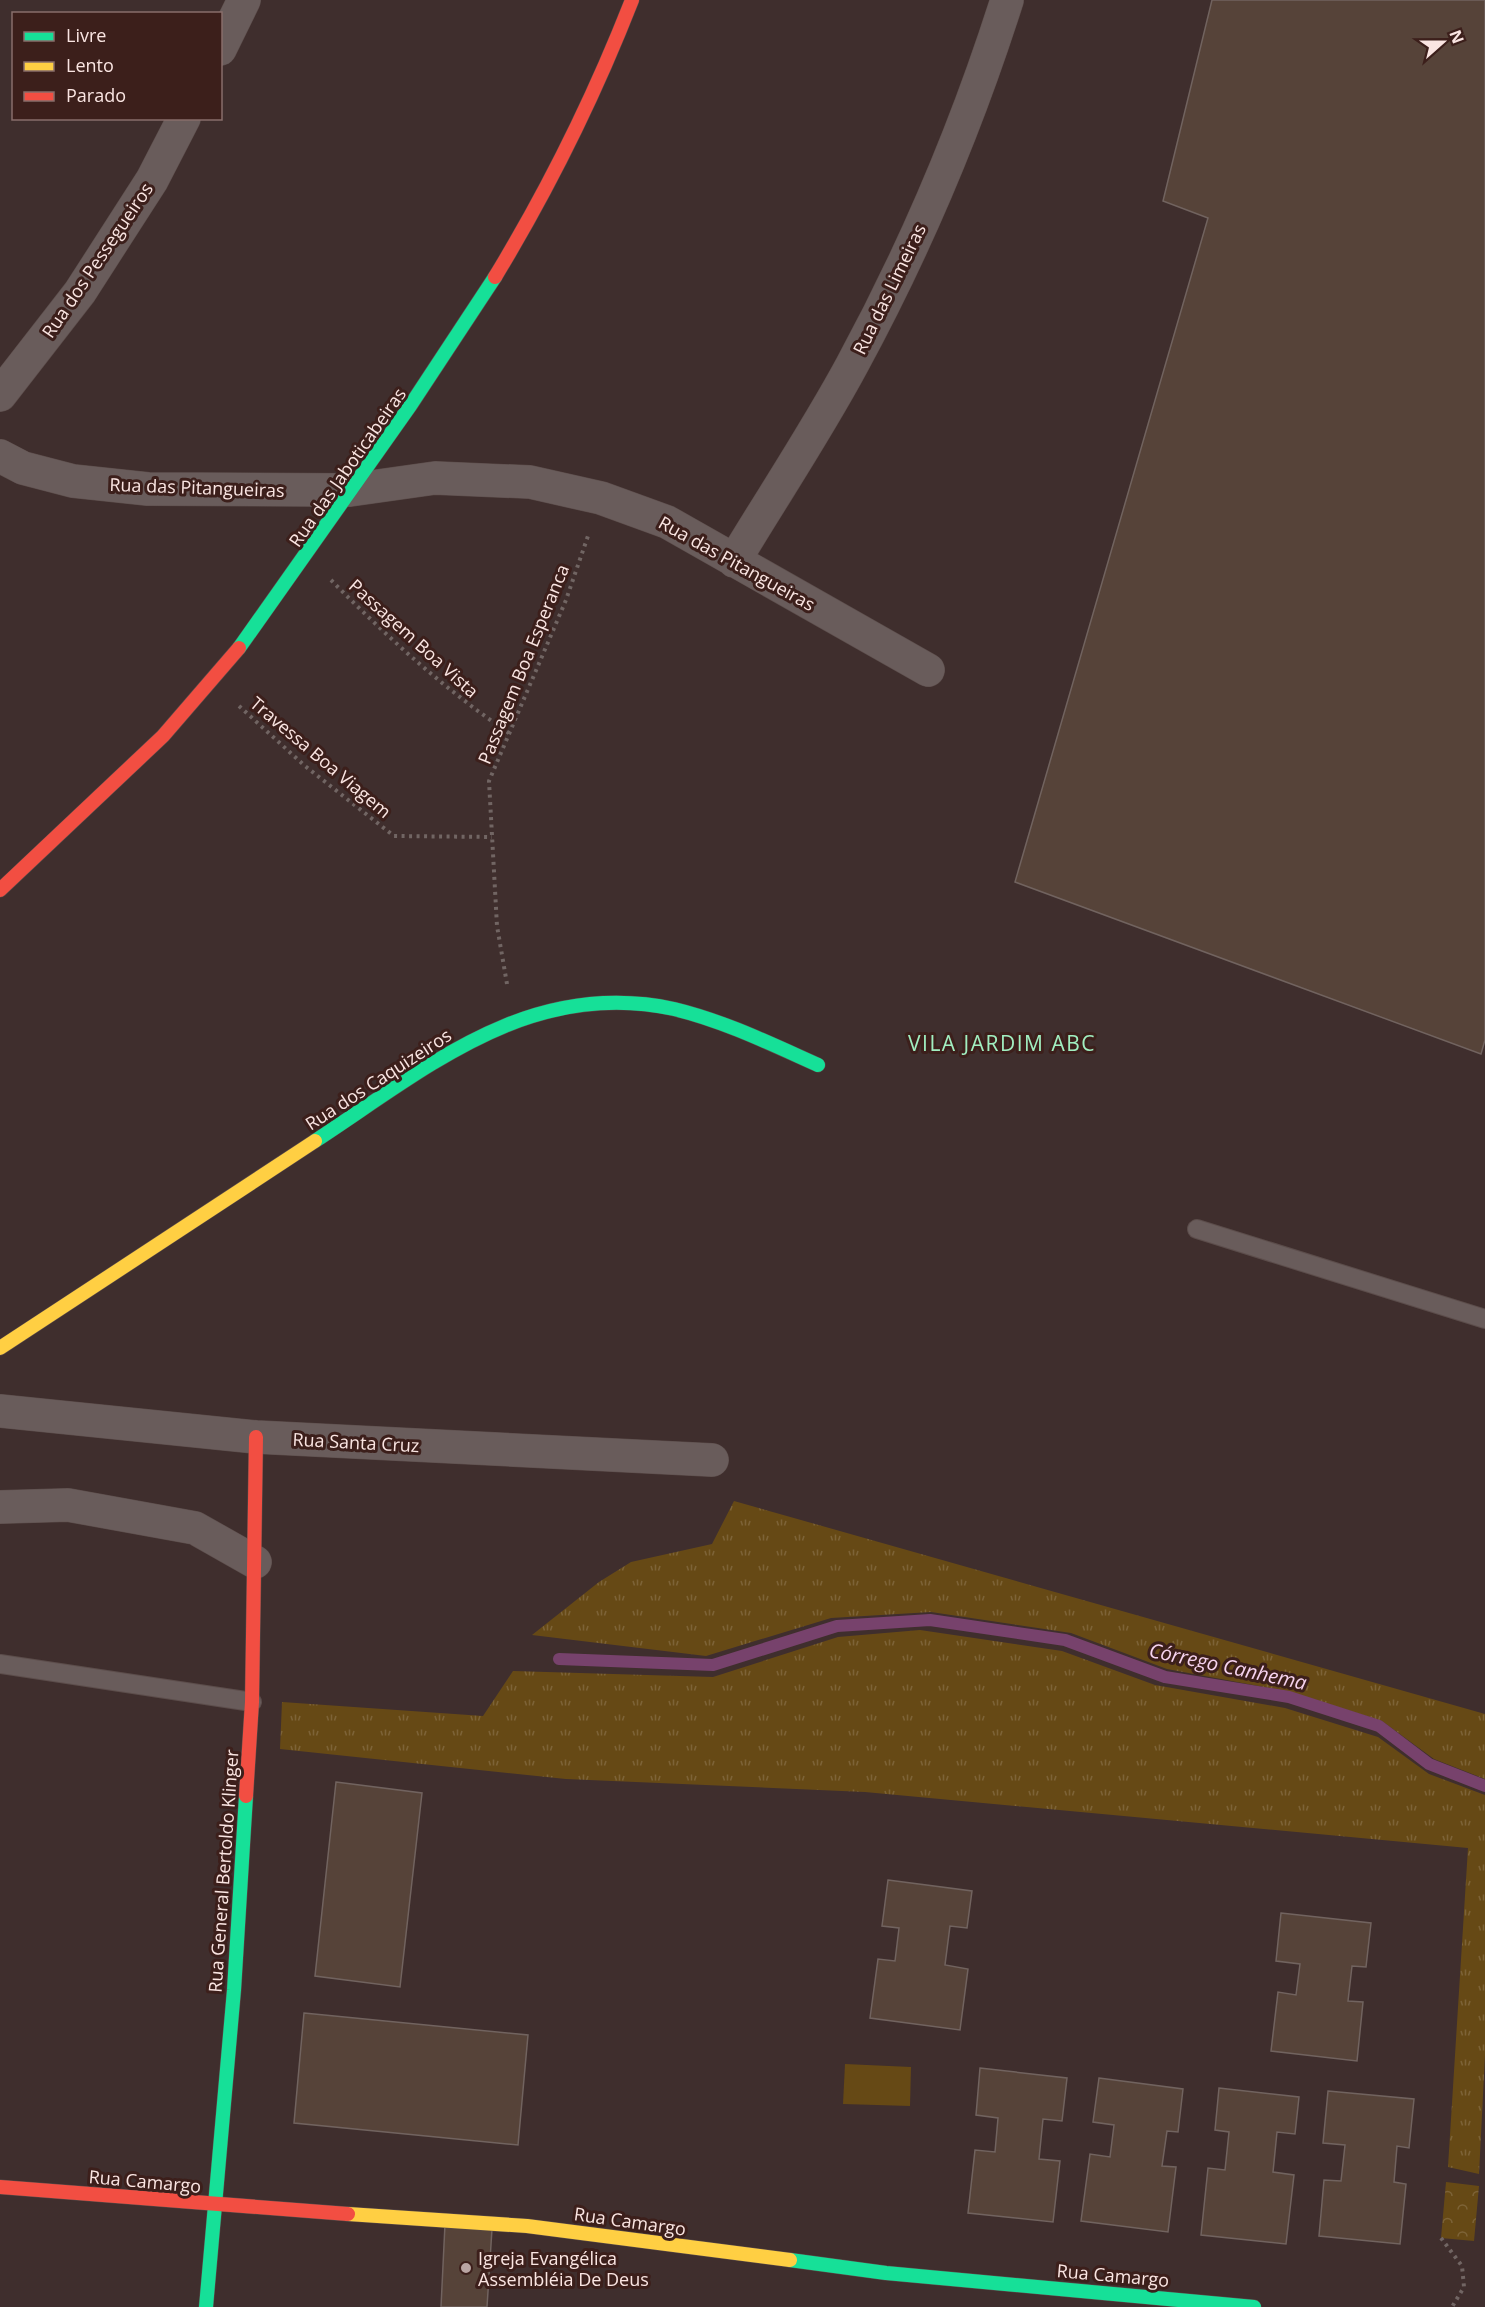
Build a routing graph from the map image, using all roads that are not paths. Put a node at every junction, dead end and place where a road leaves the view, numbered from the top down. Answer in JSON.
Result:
{"nodes":[{"id":1,"x":244,"y":0,"type":"edge"},
{"id":2,"x":632,"y":0,"type":"edge"},
{"id":3,"x":1007,"y":0,"type":"edge"},
{"id":4,"x":222,"y":45,"type":"edge"},
{"id":5,"x":183,"y":120,"type":"edge"},
{"id":6,"x":0,"y":395,"type":"edge"},
{"id":7,"x":0,"y":456,"type":"edge"},
{"id":8,"x":350,"y":490,"type":"junction"},
{"id":9,"x":734,"y":561,"type":"junction"},
{"id":10,"x":928,"y":670,"type":"dead end"},
{"id":11,"x":0,"y":890,"type":"edge"},
{"id":12,"x":818,"y":1065,"type":"dead end"},
{"id":13,"x":1197,"y":1229,"type":"dead end"},
{"id":14,"x":1485,"y":1319,"type":"edge"},
{"id":15,"x":0,"y":1348,"type":"edge"},
{"id":16,"x":0,"y":1411,"type":"edge"},
{"id":17,"x":256,"y":1437,"type":"junction"},
{"id":18,"x":712,"y":1460,"type":"dead end"},
{"id":19,"x":0,"y":1507,"type":"edge"},
{"id":20,"x":255,"y":1562,"type":"junction"},
{"id":21,"x":0,"y":1664,"type":"edge"},
{"id":22,"x":252,"y":1702,"type":"junction"},
{"id":23,"x":0,"y":2187,"type":"edge"},
{"id":24,"x":213,"y":2205,"type":"junction"},
{"id":25,"x":1016,"y":2296,"type":"edge"},
{"id":26,"x":206,"y":2307,"type":"edge"},
{"id":27,"x":1254,"y":2307,"type":"edge"}],
"edges":[{"from":1,"to":4,"type":"street"},
{"from":2,"to":8,"type":"street","name":"Rua das Jaboticabeiras"},
{"from":3,"to":9,"type":"street","name":"Rua das Limeiras"},
{"from":5,"to":6,"type":"street","name":"Rua dos Pessegueiros"},
{"from":7,"to":8,"type":"street","name":"Rua das Pitangueiras"},
{"from":8,"to":9,"type":"street","name":"Rua das Pitangueiras"},
{"from":8,"to":11,"type":"street","name":"Rua das Jaboticabeiras"},
{"from":9,"to":10,"type":"street","name":"Rua das Pitangueiras"},
{"from":12,"to":15,"type":"street","name":"Rua dos Caquizeiros"},
{"from":13,"to":14,"type":"lane"},
{"from":16,"to":17,"type":"street","name":"Rua Santa Cruz"},
{"from":17,"to":18,"type":"street","name":"Rua Santa Cruz"},
{"from":17,"to":20,"type":"street","name":"Rua General Bertoldo Klinger"},
{"from":19,"to":20,"type":"street"},
{"from":20,"to":22,"type":"street","name":"Rua General Bertoldo Klinger"},
{"from":21,"to":22,"type":"lane"},
{"from":22,"to":24,"type":"street","name":"Rua General Bertoldo Klinger"},
{"from":23,"to":24,"type":"street","name":"Rua Camargo"},
{"from":24,"to":25,"type":"street","name":"Rua Camargo"},
{"from":24,"to":26,"type":"street","name":"Rua General Bertoldo Klinger"},
{"from":25,"to":27,"type":"street","name":"Rua Camargo"}]}
